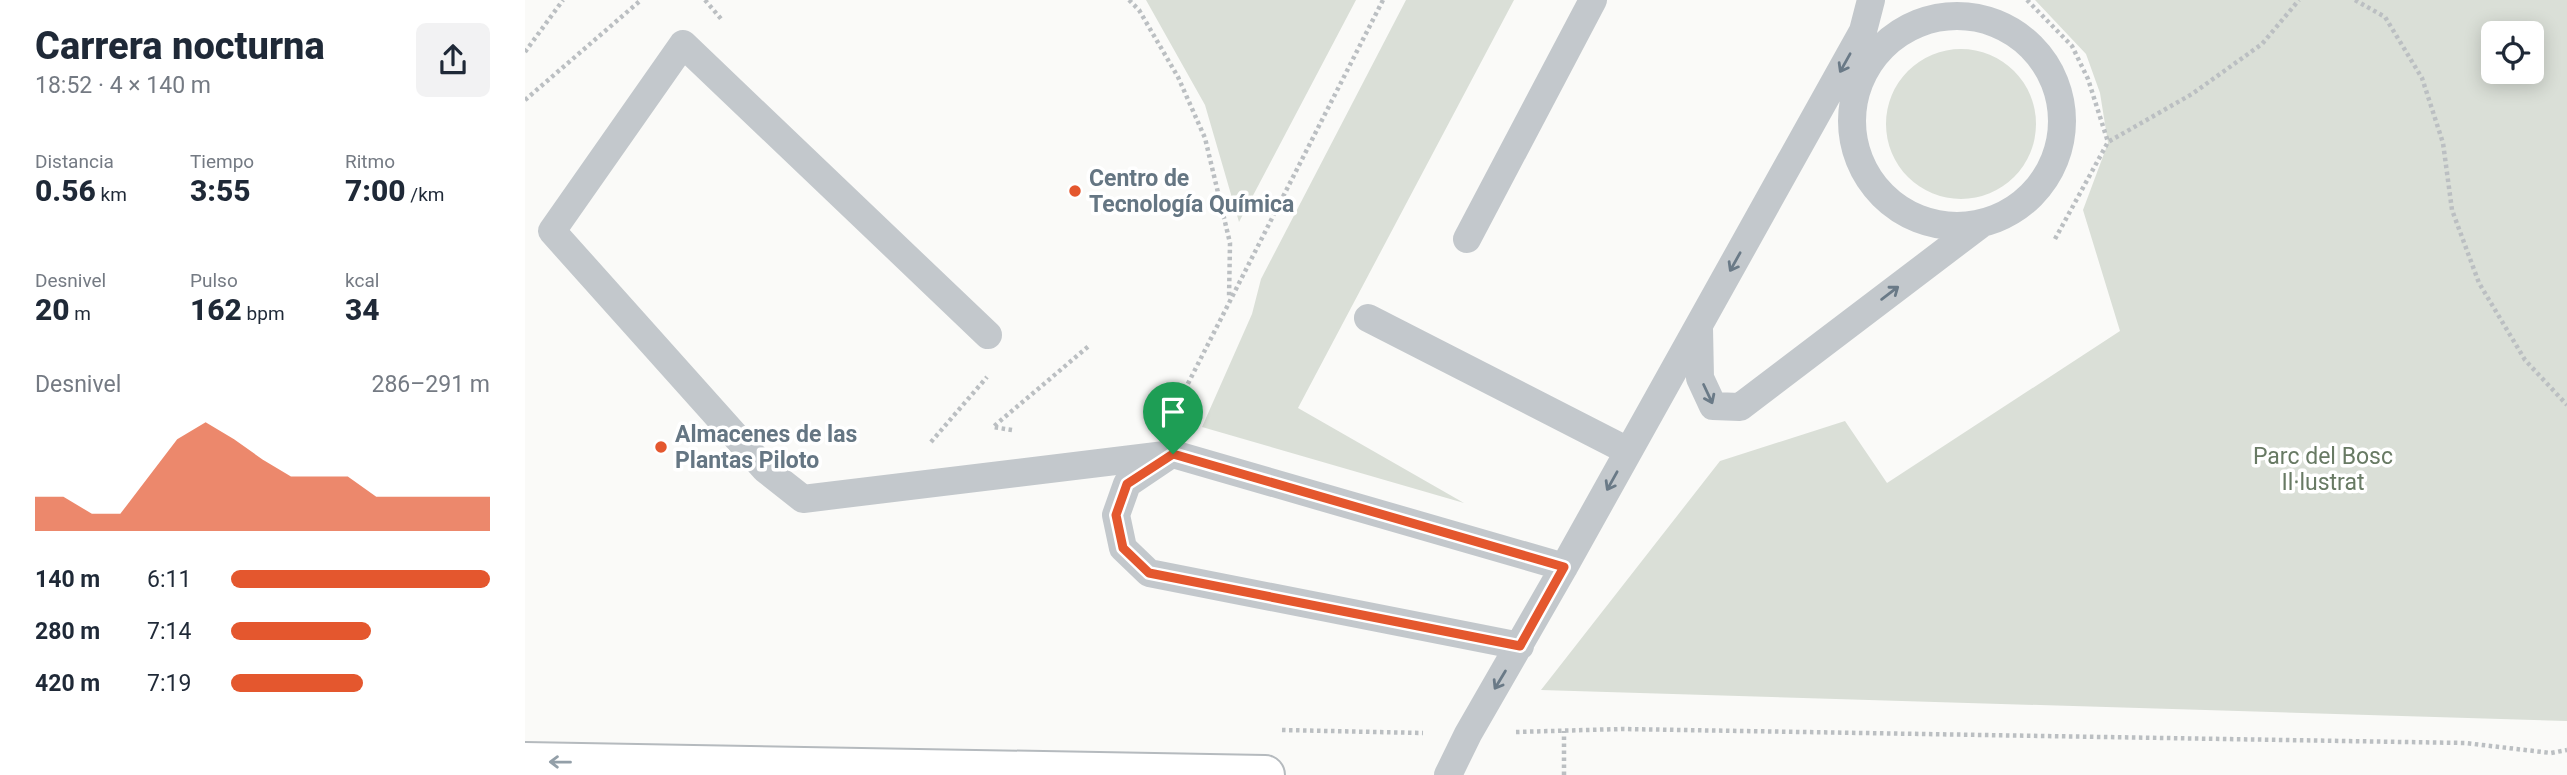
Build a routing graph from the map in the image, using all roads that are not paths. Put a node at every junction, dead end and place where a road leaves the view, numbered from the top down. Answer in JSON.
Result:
{"nodes":[{"id":1,"x":1593,"y":0,"type":"edge"},
{"id":2,"x":1871,"y":0,"type":"edge"},
{"id":3,"x":1982,"y":0,"type":"edge"},
{"id":4,"x":2014,"y":33,"type":"junction"},
{"id":5,"x":1982,"y":224,"type":"junction"},
{"id":6,"x":1467,"y":239,"type":"dead end"},
{"id":7,"x":1368,"y":318,"type":"dead end"},
{"id":8,"x":1699,"y":328,"type":"junction"},
{"id":9,"x":988,"y":335,"type":"road end"},
{"id":10,"x":1628,"y":451,"type":"junction"},
{"id":11,"x":1173,"y":454,"type":"junction"},
{"id":12,"x":1564,"y":567,"type":"junction"},
{"id":13,"x":1520,"y":646,"type":"junction"},
{"id":14,"x":525,"y":762,"type":"edge"},
{"id":15,"x":1265,"y":775,"type":"edge"},
{"id":16,"x":1448,"y":775,"type":"edge"}],
"edges":[{"from":1,"to":6,"type":"lane"},
{"from":2,"to":8,"type":"lane","one_way":true},
{"from":3,"to":4,"type":"lane"},
{"from":4,"to":5,"type":"lane"},
{"from":4,"to":5,"type":"lane"},
{"from":8,"to":5,"type":"lane","one_way":true},
{"from":7,"to":10,"type":"lane"},
{"from":8,"to":10,"type":"lane"},
{"from":9,"to":11,"type":"lane"},
{"from":10,"to":12,"type":"lane","one_way":true},
{"from":11,"to":12,"type":"lane"},
{"from":11,"to":13,"type":"lane"},
{"from":12,"to":13,"type":"lane"},
{"from":13,"to":16,"type":"lane","one_way":true},
{"from":15,"to":14,"type":"main road","one_way":true}]}
